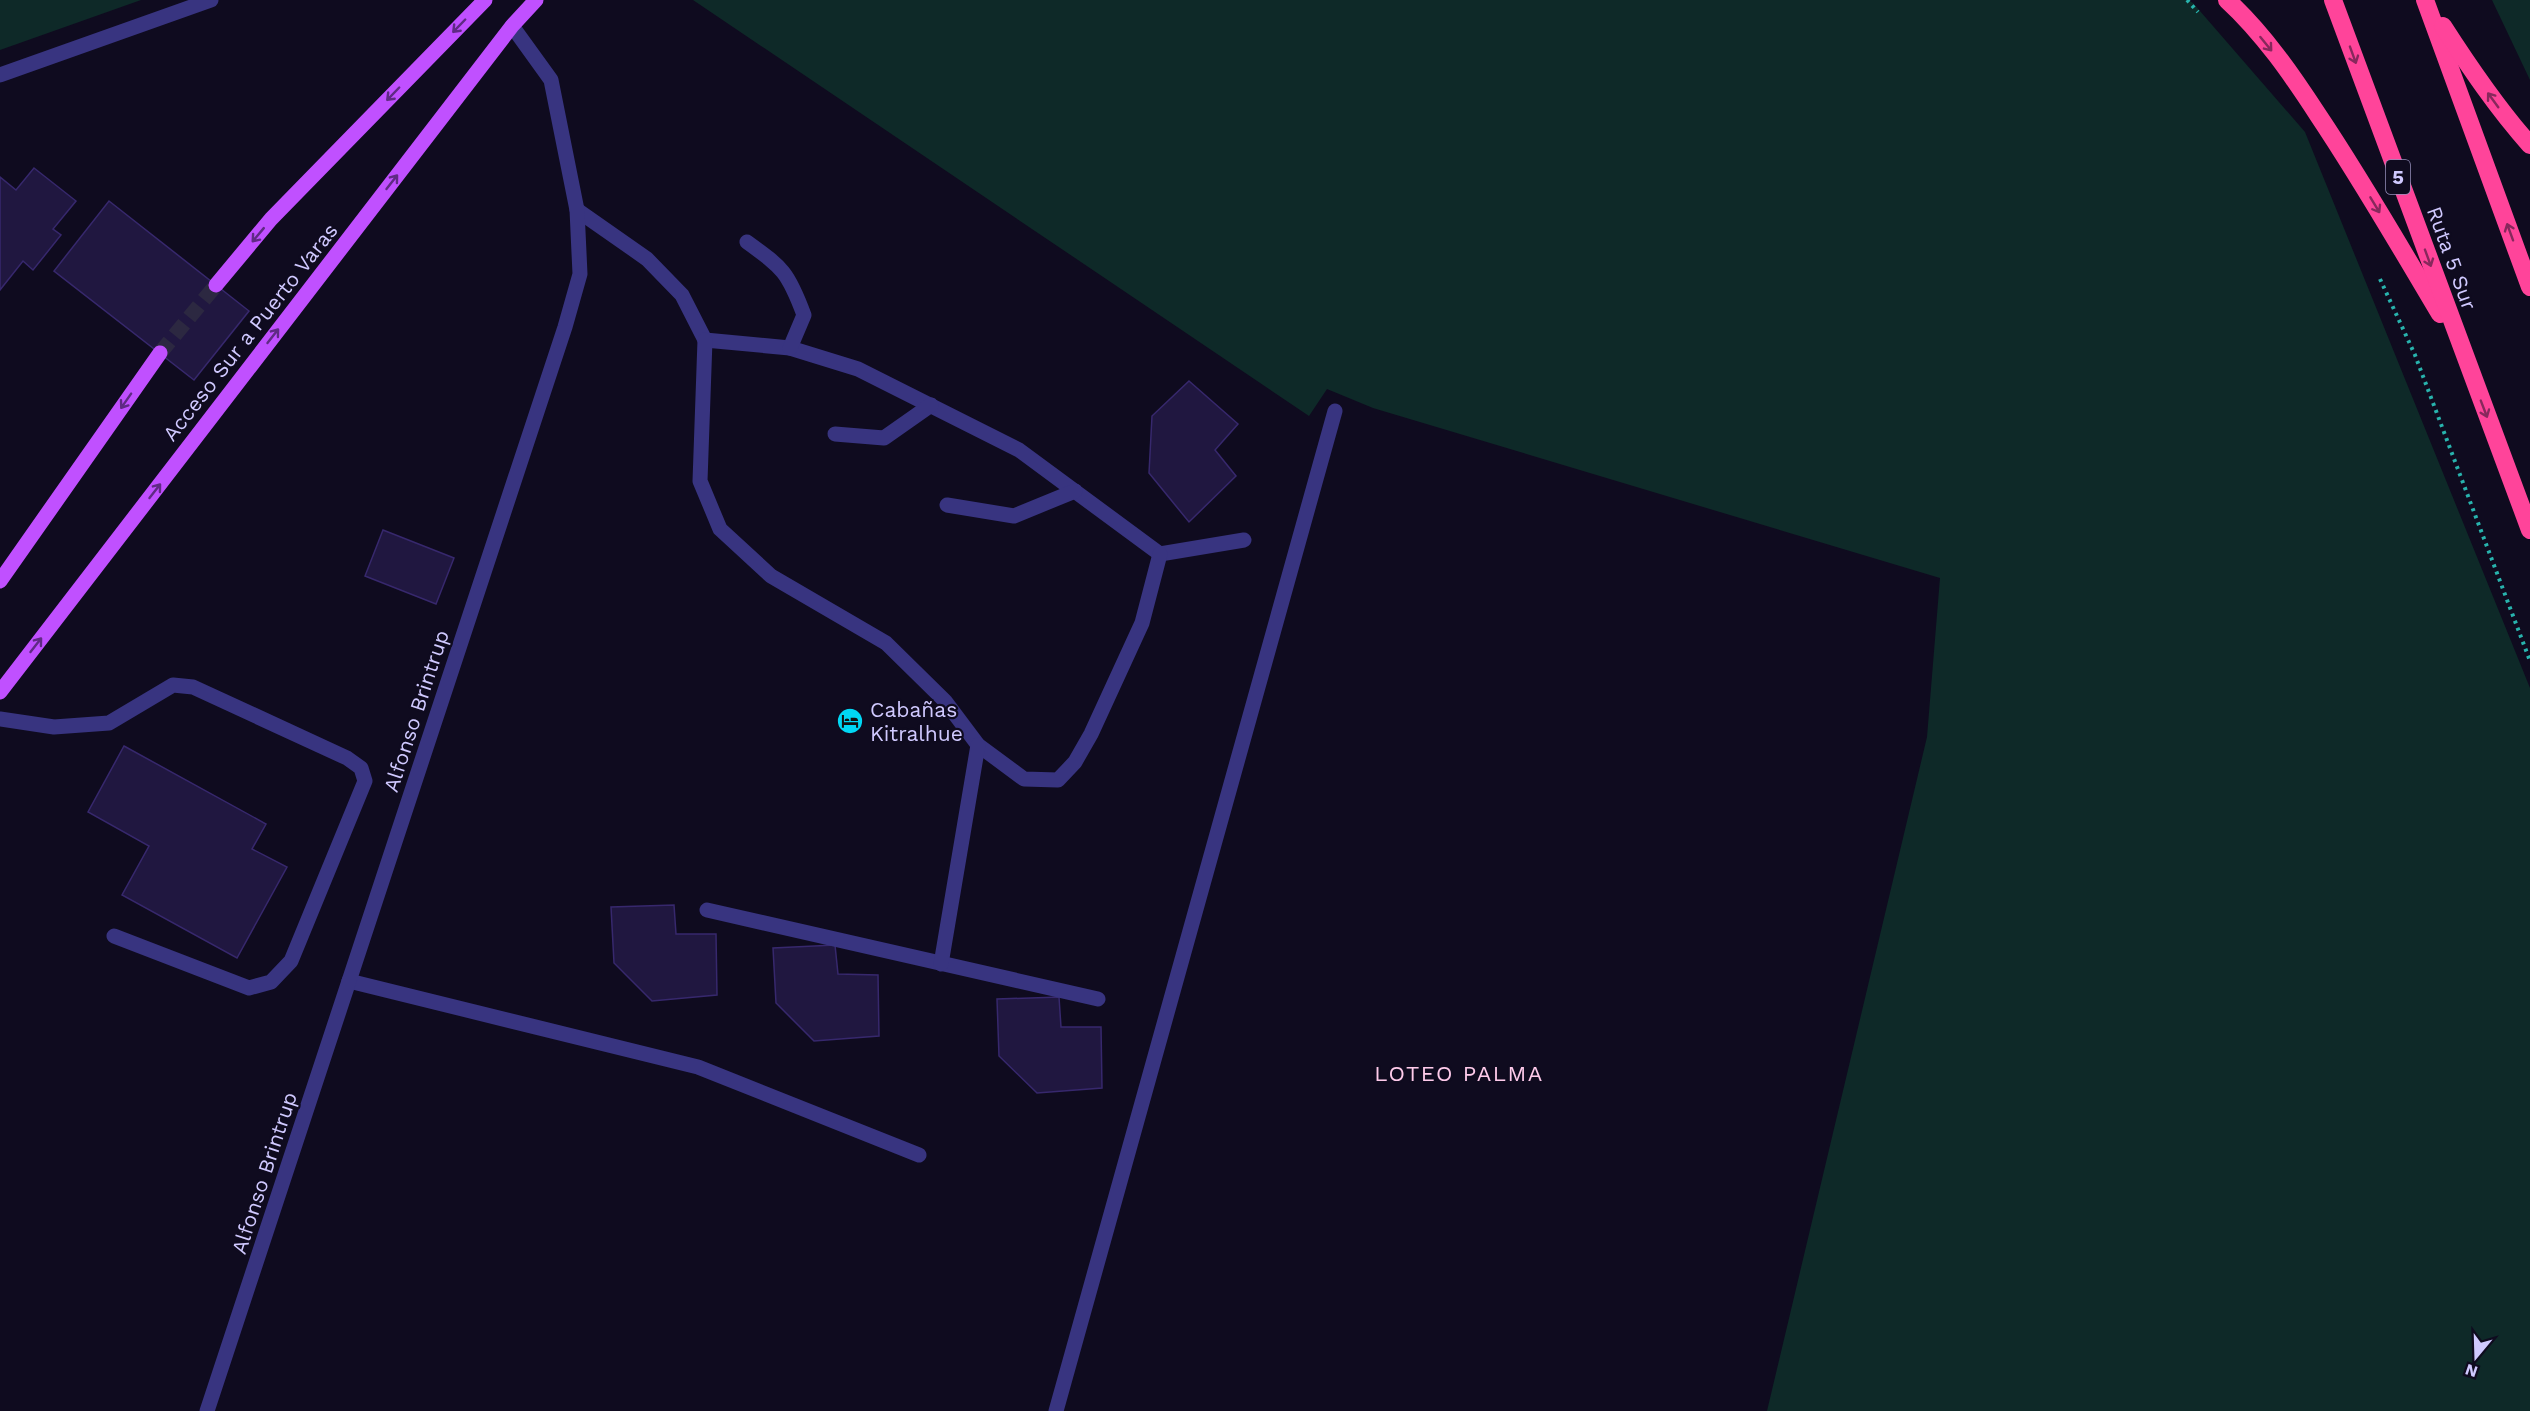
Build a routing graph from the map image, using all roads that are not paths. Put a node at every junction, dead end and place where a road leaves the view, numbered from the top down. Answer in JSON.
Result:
{"nodes":[{"id":1,"x":211,"y":0,"type":"edge"},
{"id":2,"x":485,"y":0,"type":"edge"},
{"id":3,"x":536,"y":0,"type":"edge"},
{"id":4,"x":2228,"y":0,"type":"edge"},
{"id":5,"x":2333,"y":0,"type":"edge"},
{"id":6,"x":2426,"y":0,"type":"edge"},
{"id":7,"x":512,"y":26,"type":"junction"},
{"id":8,"x":0,"y":75,"type":"edge"},
{"id":9,"x":2530,"y":145,"type":"edge"},
{"id":10,"x":578,"y":210,"type":"junction"},
{"id":11,"x":747,"y":242,"type":"dead end"},
{"id":12,"x":216,"y":285,"type":"tunnel mouth"},
{"id":13,"x":2530,"y":287,"type":"edge"},
{"id":14,"x":705,"y":340,"type":"junction"},
{"id":15,"x":790,"y":348,"type":"junction"},
{"id":16,"x":159,"y":353,"type":"tunnel mouth"},
{"id":17,"x":2464,"y":354,"type":"junction"},
{"id":18,"x":931,"y":405,"type":"junction"},
{"id":19,"x":1335,"y":411,"type":"dead end"},
{"id":20,"x":835,"y":434,"type":"dead end"},
{"id":21,"x":1075,"y":490,"type":"junction"},
{"id":22,"x":947,"y":505,"type":"dead end"},
{"id":23,"x":2530,"y":530,"type":"edge"},
{"id":24,"x":1244,"y":540,"type":"dead end"},
{"id":25,"x":1160,"y":554,"type":"junction"},
{"id":26,"x":0,"y":581,"type":"edge"},
{"id":27,"x":0,"y":692,"type":"edge"},
{"id":28,"x":0,"y":719,"type":"edge"},
{"id":29,"x":978,"y":745,"type":"junction"},
{"id":30,"x":707,"y":910,"type":"dead end"},
{"id":31,"x":114,"y":936,"type":"dead end"},
{"id":32,"x":941,"y":963,"type":"junction"},
{"id":33,"x":350,"y":981,"type":"junction"},
{"id":34,"x":1098,"y":999,"type":"dead end"},
{"id":35,"x":919,"y":1155,"type":"dead end"},
{"id":36,"x":207,"y":1411,"type":"edge"},
{"id":37,"x":1056,"y":1411,"type":"edge"}],
"edges":[{"from":1,"to":8,"type":"street"},
{"from":2,"to":12,"type":"main road","one_way":true},
{"from":3,"to":7,"type":"main road","name":"Acceso Sur a Puerto Varas"},
{"from":4,"to":17,"type":"highway","one_way":true},
{"from":5,"to":17,"type":"highway","name":"Ruta 5 Sur","number":"5","one_way":true},
{"from":9,"to":6,"type":"highway","one_way":true},
{"from":13,"to":6,"type":"highway","one_way":true},
{"from":7,"to":10,"type":"street","name":"Alfonso Brintrup"},
{"from":27,"to":7,"type":"main road","name":"Acceso Sur a Puerto Varas","one_way":true},
{"from":10,"to":14,"type":"street"},
{"from":10,"to":33,"type":"street","name":"Alfonso Brintrup"},
{"from":11,"to":15,"type":"street"},
{"from":14,"to":15,"type":"street"},
{"from":14,"to":29,"type":"street"},
{"from":15,"to":18,"type":"street"},
{"from":16,"to":26,"type":"main road","one_way":true},
{"from":17,"to":23,"type":"highway","name":"Ruta 5 Sur","number":"5","one_way":true},
{"from":18,"to":20,"type":"street"},
{"from":18,"to":21,"type":"street"},
{"from":19,"to":37,"type":"street"},
{"from":21,"to":22,"type":"street"},
{"from":21,"to":25,"type":"street"},
{"from":24,"to":25,"type":"street"},
{"from":25,"to":29,"type":"street"},
{"from":28,"to":31,"type":"street"},
{"from":29,"to":32,"type":"street"},
{"from":30,"to":32,"type":"street"},
{"from":32,"to":34,"type":"street"},
{"from":33,"to":35,"type":"street"},
{"from":33,"to":36,"type":"street","name":"Alfonso Brintrup"}]}
